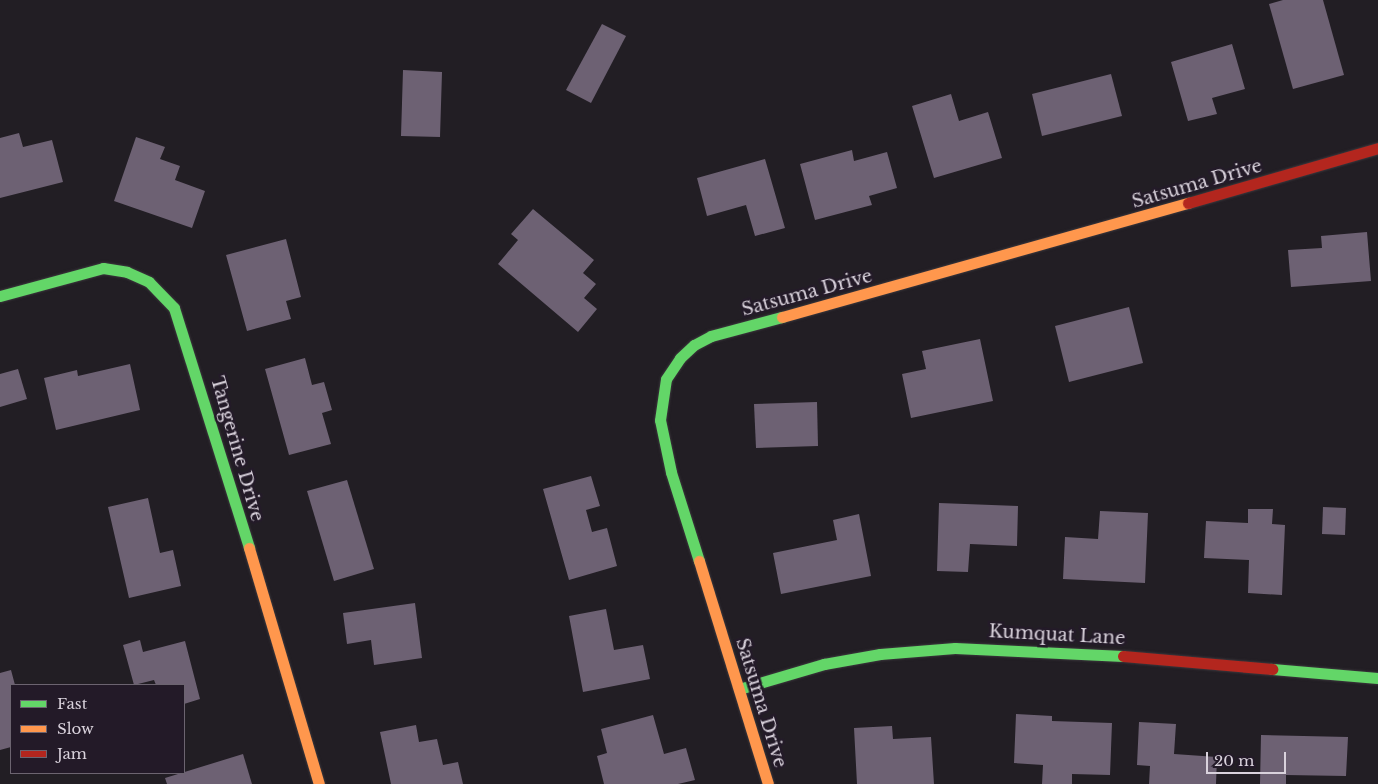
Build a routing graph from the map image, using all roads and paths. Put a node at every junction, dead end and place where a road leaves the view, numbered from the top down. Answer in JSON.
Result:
{"nodes":[{"id":1,"x":1378,"y":148,"type":"edge"},
{"id":2,"x":0,"y":296,"type":"edge"},
{"id":3,"x":1378,"y":678,"type":"edge"},
{"id":4,"x":739,"y":689,"type":"junction"},
{"id":5,"x":318,"y":784,"type":"edge"},
{"id":6,"x":768,"y":784,"type":"edge"}],
"edges":[{"from":1,"to":4,"type":"street","name":"Satsuma Drive"},
{"from":2,"to":5,"type":"street","name":"Tangerine Drive"},
{"from":3,"to":4,"type":"street","name":"Kumquat Lane"},
{"from":4,"to":6,"type":"street","name":"Satsuma Drive"}]}
